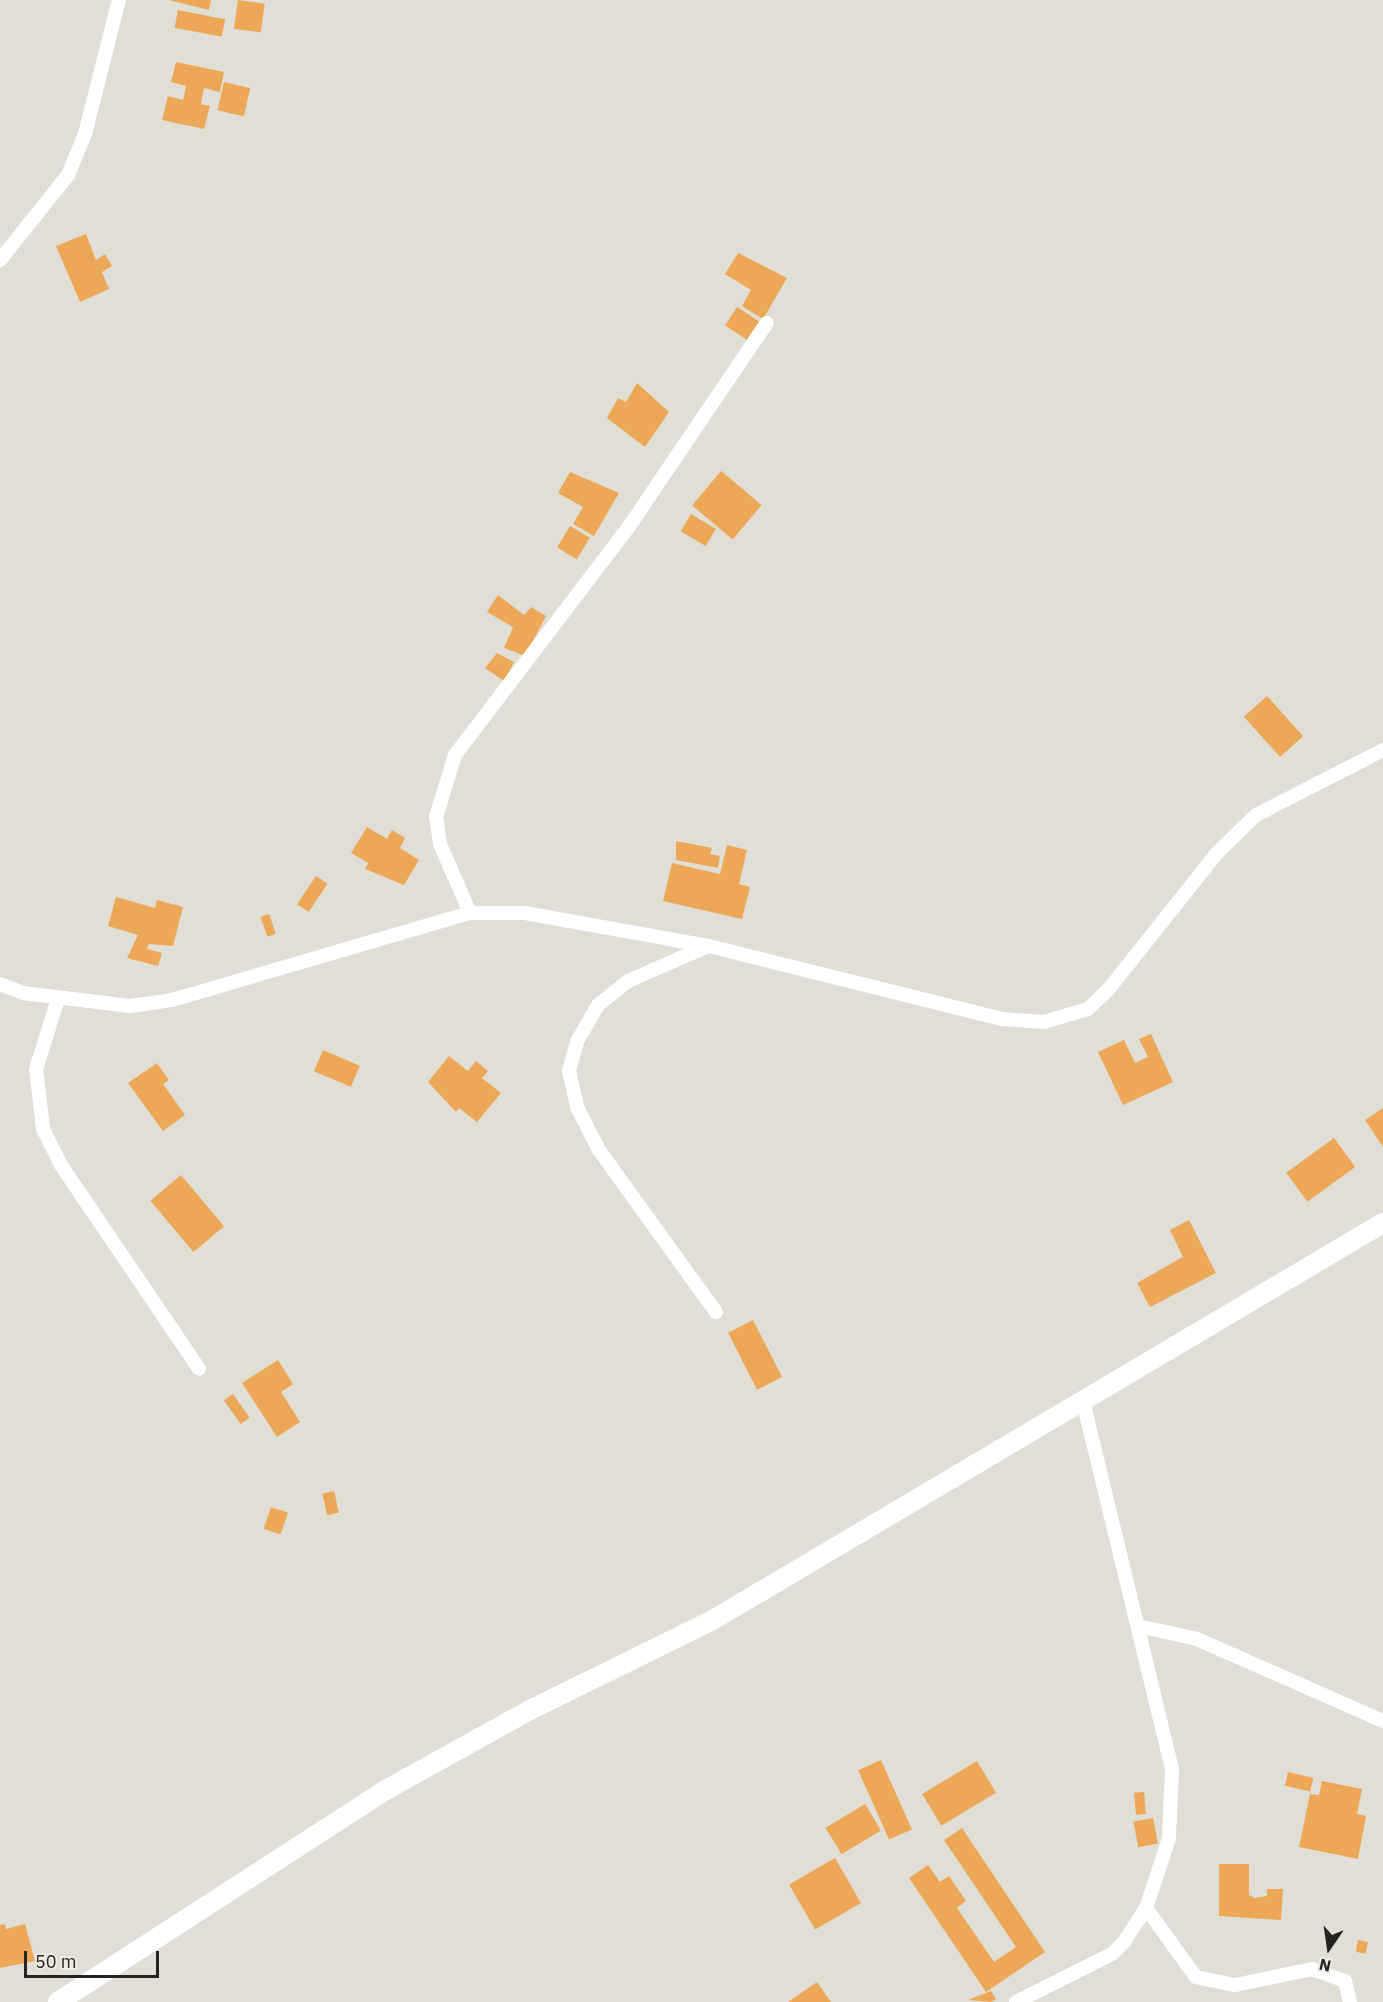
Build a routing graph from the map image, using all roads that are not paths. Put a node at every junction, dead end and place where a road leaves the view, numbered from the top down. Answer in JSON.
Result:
{"nodes":[{"id":1,"x":119,"y":0,"type":"edge"},
{"id":2,"x":0,"y":260,"type":"edge"},
{"id":3,"x":767,"y":324,"type":"dead end"},
{"id":4,"x":1383,"y":750,"type":"edge"},
{"id":5,"x":470,"y":913,"type":"junction"},
{"id":6,"x":709,"y":946,"type":"junction"},
{"id":7,"x":0,"y":984,"type":"edge"},
{"id":8,"x":58,"y":999,"type":"junction"},
{"id":9,"x":1383,"y":1223,"type":"edge"},
{"id":10,"x":716,"y":1312,"type":"dead end"},
{"id":11,"x":199,"y":1369,"type":"dead end"},
{"id":12,"x":1084,"y":1404,"type":"junction"},
{"id":13,"x":1138,"y":1626,"type":"junction"},
{"id":14,"x":1383,"y":1721,"type":"edge"},
{"id":15,"x":1146,"y":1908,"type":"junction"},
{"id":16,"x":58,"y":2002,"type":"edge"},
{"id":17,"x":1016,"y":2002,"type":"edge"},
{"id":18,"x":1350,"y":2002,"type":"edge"}],
"edges":[{"from":1,"to":2,"type":"street"},
{"from":3,"to":5,"type":"street"},
{"from":4,"to":6,"type":"street"},
{"from":5,"to":6,"type":"street"},
{"from":5,"to":8,"type":"street"},
{"from":6,"to":10,"type":"street"},
{"from":7,"to":8,"type":"street"},
{"from":8,"to":11,"type":"street"},
{"from":9,"to":12,"type":"street"},
{"from":12,"to":13,"type":"street"},
{"from":12,"to":16,"type":"street"},
{"from":13,"to":14,"type":"street"},
{"from":13,"to":15,"type":"street"},
{"from":15,"to":17,"type":"street"},
{"from":15,"to":18,"type":"street"}]}
